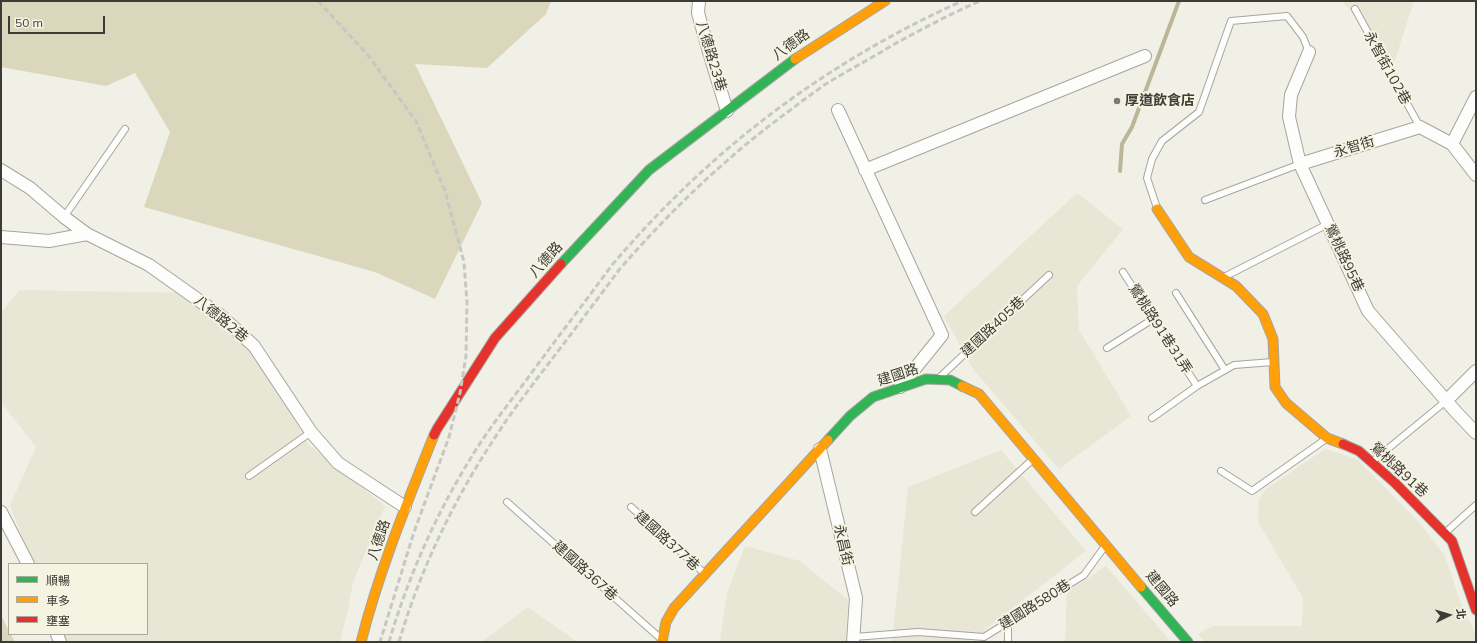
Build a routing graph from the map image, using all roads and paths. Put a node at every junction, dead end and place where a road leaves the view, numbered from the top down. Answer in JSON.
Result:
{"nodes":[{"id":1,"x":699,"y":1,"type":"edge"},
{"id":2,"x":885,"y":1,"type":"edge"},
{"id":3,"x":1355,"y":9,"type":"dead end"},
{"id":4,"x":1309,"y":52,"type":"joint"},
{"id":5,"x":1145,"y":56,"type":"dead end"},
{"id":6,"x":1476,"y":97,"type":"edge"},
{"id":7,"x":838,"y":110,"type":"dead end"},
{"id":8,"x":727,"y":111,"type":"junction"},
{"id":9,"x":1420,"y":127,"type":"junction"},
{"id":10,"x":124,"y":129,"type":"dead end"},
{"id":11,"x":1452,"y":144,"type":"junction"},
{"id":12,"x":1300,"y":164,"type":"junction"},
{"id":13,"x":1,"y":170,"type":"edge"},
{"id":14,"x":865,"y":170,"type":"junction"},
{"id":15,"x":1476,"y":175,"type":"edge"},
{"id":16,"x":1205,"y":200,"type":"dead end"},
{"id":17,"x":1157,"y":209,"type":"joint"},
{"id":18,"x":64,"y":217,"type":"junction"},
{"id":19,"x":1328,"y":224,"type":"junction"},
{"id":20,"x":87,"y":234,"type":"junction"},
{"id":21,"x":1,"y":237,"type":"edge"},
{"id":22,"x":1123,"y":272,"type":"dead end"},
{"id":23,"x":1049,"y":275,"type":"dead end"},
{"id":24,"x":1223,"y":278,"type":"junction"},
{"id":25,"x":1176,"y":293,"type":"dead end"},
{"id":26,"x":1153,"y":319,"type":"junction"},
{"id":27,"x":1107,"y":348,"type":"dead end"},
{"id":28,"x":1274,"y":362,"type":"junction"},
{"id":29,"x":1225,"y":370,"type":"junction"},
{"id":30,"x":1476,"y":371,"type":"edge"},
{"id":31,"x":937,"y":380,"type":"junction"},
{"id":32,"x":1197,"y":386,"type":"junction"},
{"id":33,"x":900,"y":387,"type":"junction"},
{"id":34,"x":1446,"y":401,"type":"junction"},
{"id":35,"x":1152,"y":418,"type":"dead end"},
{"id":36,"x":311,"y":432,"type":"junction"},
{"id":37,"x":1476,"y":433,"type":"edge"},
{"id":38,"x":1327,"y":438,"type":"junction"},
{"id":39,"x":820,"y":448,"type":"junction"},
{"id":40,"x":1034,"y":458,"type":"junction"},
{"id":41,"x":1372,"y":462,"type":"junction"},
{"id":42,"x":1221,"y":471,"type":"dead end"},
{"id":43,"x":249,"y":476,"type":"dead end"},
{"id":44,"x":507,"y":502,"type":"dead end"},
{"id":45,"x":1476,"y":505,"type":"edge"},
{"id":46,"x":405,"y":507,"type":"junction"},
{"id":47,"x":631,"y":507,"type":"dead end"},
{"id":48,"x":1,"y":512,"type":"edge"},
{"id":49,"x":975,"y":512,"type":"dead end"},
{"id":50,"x":1445,"y":533,"type":"junction"},
{"id":51,"x":1106,"y":544,"type":"junction"},
{"id":52,"x":27,"y":563,"type":"edge"},
{"id":53,"x":704,"y":574,"type":"junction"},
{"id":54,"x":1476,"y":610,"type":"edge"},
{"id":55,"x":1008,"y":622,"type":"junction"},
{"id":56,"x":853,"y":640,"type":"edge"},
{"id":57,"x":662,"y":641,"type":"edge"},
{"id":58,"x":361,"y":642,"type":"edge"},
{"id":59,"x":1008,"y":642,"type":"edge"},
{"id":60,"x":1188,"y":642,"type":"edge"}],
"edges":[{"from":1,"to":8,"type":"street","name":"八德路23巷"},
{"from":2,"to":8,"type":"street","name":"八德路"},
{"from":3,"to":9,"type":"lane","name":"永智街102巷"},
{"from":4,"to":12,"type":"street","name":"鶯桃路95巷"},
{"from":4,"to":17,"type":"lane"},
{"from":5,"to":14,"type":"street"},
{"from":6,"to":11,"type":"street"},
{"from":7,"to":14,"type":"street"},
{"from":8,"to":46,"type":"street","name":"八德路"},
{"from":9,"to":11,"type":"street"},
{"from":9,"to":12,"type":"street","name":"永智街"},
{"from":10,"to":18,"type":"lane"},
{"from":11,"to":15,"type":"street"},
{"from":12,"to":16,"type":"lane","name":"永智街"},
{"from":12,"to":19,"type":"street","name":"鶯桃路95巷"},
{"from":13,"to":18,"type":"street","name":"八德路2巷"},
{"from":14,"to":33,"type":"street"},
{"from":17,"to":24,"type":"street","name":"鶯桃路91巷"},
{"from":18,"to":20,"type":"street","name":"八德路2巷"},
{"from":19,"to":24,"type":"lane"},
{"from":19,"to":34,"type":"street","name":"鶯桃路95巷"},
{"from":20,"to":21,"type":"street"},
{"from":20,"to":36,"type":"street","name":"八德路2巷"},
{"from":22,"to":26,"type":"lane","name":"鶯桃路91巷31弄"},
{"from":23,"to":31,"type":"lane","name":"建國路405巷"},
{"from":24,"to":28,"type":"street","name":"鶯桃路91巷"},
{"from":25,"to":29,"type":"lane"},
{"from":26,"to":27,"type":"lane"},
{"from":26,"to":32,"type":"lane","name":"鶯桃路91巷31弄"},
{"from":28,"to":29,"type":"lane","name":"鶯桃路91巷31弄"},
{"from":28,"to":38,"type":"street","name":"鶯桃路91巷"},
{"from":29,"to":32,"type":"lane","name":"鶯桃路91巷31弄"},
{"from":30,"to":34,"type":"street"},
{"from":31,"to":33,"type":"street","name":"建國路"},
{"from":31,"to":40,"type":"street","name":"建國路"},
{"from":32,"to":35,"type":"lane","name":"鶯桃路91巷31弄"},
{"from":33,"to":39,"type":"street","name":"建國路"},
{"from":34,"to":37,"type":"street","name":"鶯桃路95巷"},
{"from":34,"to":41,"type":"lane"},
{"from":36,"to":43,"type":"lane"},
{"from":36,"to":46,"type":"street","name":"八德路2巷"},
{"from":38,"to":41,"type":"street","name":"鶯桃路91巷"},
{"from":38,"to":42,"type":"lane"},
{"from":39,"to":53,"type":"street","name":"建國路"},
{"from":39,"to":56,"type":"street","name":"永昌街"},
{"from":40,"to":49,"type":"lane"},
{"from":40,"to":51,"type":"street","name":"建國路"},
{"from":41,"to":50,"type":"street","name":"鶯桃路91巷"},
{"from":44,"to":57,"type":"lane","name":"建國路367巷"},
{"from":45,"to":50,"type":"lane"},
{"from":46,"to":58,"type":"street","name":"八德路"},
{"from":47,"to":53,"type":"lane","name":"建國路377巷"},
{"from":48,"to":52,"type":"street"},
{"from":50,"to":54,"type":"street","name":"鶯桃路91巷"},
{"from":51,"to":55,"type":"lane","name":"建國路580巷"},
{"from":51,"to":60,"type":"street","name":"建國路"},
{"from":53,"to":57,"type":"street","name":"建國路"},
{"from":55,"to":56,"type":"lane","name":"建國路580巷"},
{"from":55,"to":59,"type":"lane"}]}
